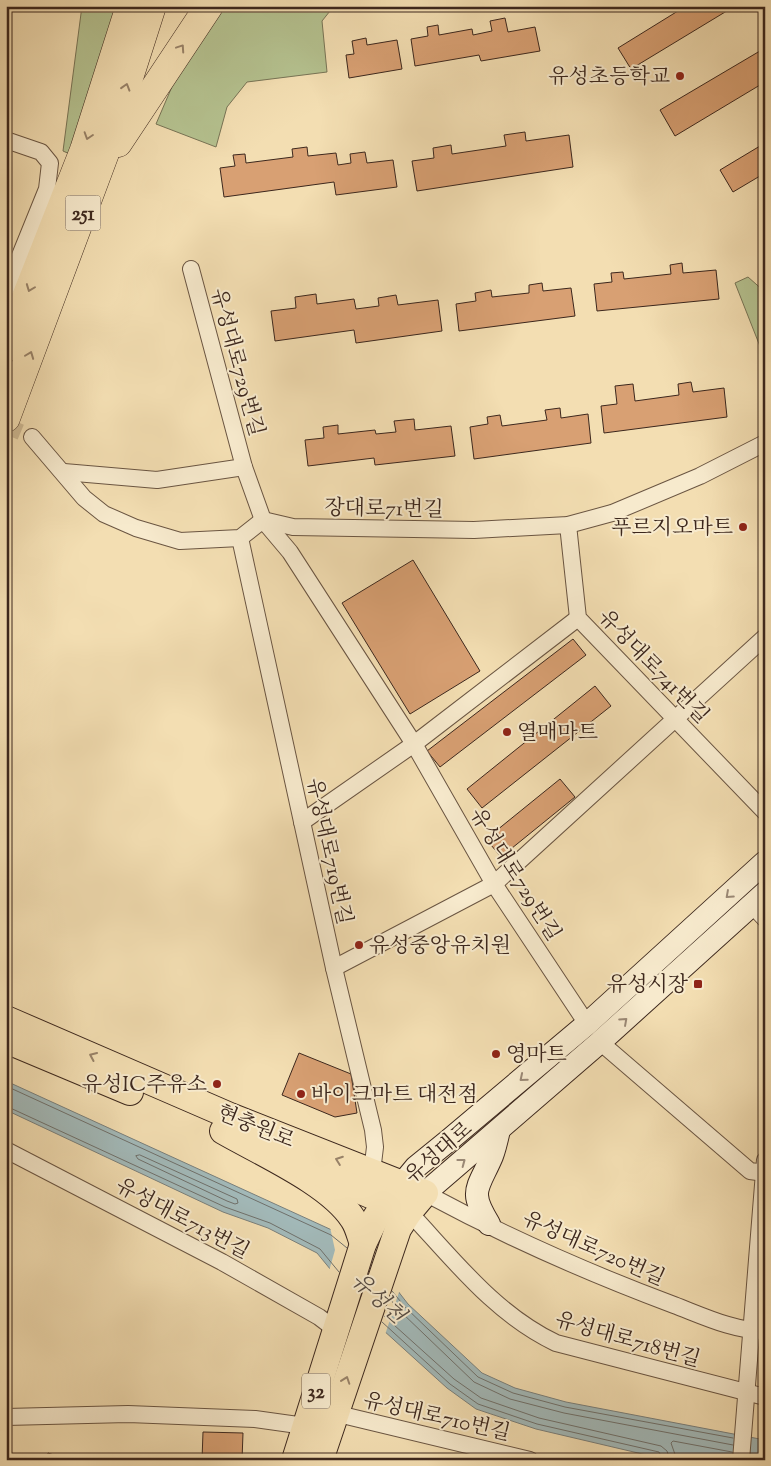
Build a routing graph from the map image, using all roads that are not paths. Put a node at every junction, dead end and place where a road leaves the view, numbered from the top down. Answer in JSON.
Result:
{"nodes":[{"id":1,"x":130,"y":6,"type":"edge"},
{"id":2,"x":152,"y":6,"type":"edge"},
{"id":3,"x":209,"y":6,"type":"edge"},
{"id":4,"x":6,"y":140,"type":"edge"},
{"id":5,"x":97,"y":176,"type":"junction"},
{"id":6,"x":191,"y":269,"type":"dead end"},
{"id":7,"x":6,"y":290,"type":"edge"},
{"id":8,"x":6,"y":348,"type":"edge"},
{"id":9,"x":6,"y":418,"type":"edge"},
{"id":10,"x":32,"y":436,"type":"tunnel mouth"},
{"id":11,"x":764,"y":444,"type":"edge"},
{"id":12,"x":244,"y":467,"type":"junction"},
{"id":13,"x":64,"y":472,"type":"junction"},
{"id":14,"x":264,"y":520,"type":"junction"},
{"id":15,"x":568,"y":526,"type":"junction"},
{"id":16,"x":240,"y":538,"type":"junction"},
{"id":17,"x":578,"y":618,"type":"junction"},
{"id":18,"x":765,"y":637,"type":"edge"},
{"id":19,"x":675,"y":718,"type":"junction"},
{"id":20,"x":414,"y":744,"type":"junction"},
{"id":21,"x":765,"y":812,"type":"edge"},
{"id":22,"x":302,"y":822,"type":"junction"},
{"id":23,"x":765,"y":862,"type":"edge"},
{"id":24,"x":494,"y":884,"type":"junction"},
{"id":25,"x":761,"y":906,"type":"edge"},
{"id":26,"x":334,"y":968,"type":"junction"},
{"id":27,"x":6,"y":1019,"type":"edge"},
{"id":28,"x":587,"y":1024,"type":"junction"},
{"id":29,"x":6,"y":1040,"type":"edge"},
{"id":30,"x":600,"y":1042,"type":"junction"},
{"id":31,"x":499,"y":1130,"type":"junction"},
{"id":32,"x":223,"y":1131,"type":"junction"},
{"id":33,"x":6,"y":1150,"type":"edge"},
{"id":34,"x":764,"y":1169,"type":"edge"},
{"id":35,"x":372,"y":1172,"type":"junction"},
{"id":36,"x":406,"y":1198,"type":"junction"},
{"id":37,"x":489,"y":1224,"type":"junction"},
{"id":38,"x":363,"y":1244,"type":"junction"},
{"id":39,"x":344,"y":1331,"type":"junction"},
{"id":40,"x":758,"y":1331,"type":"edge"},
{"id":41,"x":747,"y":1393,"type":"junction"},
{"id":42,"x":765,"y":1397,"type":"edge"},
{"id":43,"x":334,"y":1413,"type":"junction"},
{"id":44,"x":6,"y":1417,"type":"edge"},
{"id":45,"x":305,"y":1426,"type":"junction"},
{"id":46,"x":294,"y":1460,"type":"edge"},
{"id":47,"x":320,"y":1460,"type":"edge"},
{"id":48,"x":530,"y":1460,"type":"edge"},
{"id":49,"x":741,"y":1460,"type":"edge"}],
"edges":[{"from":1,"to":8,"type":"highway","number":"251","one_way":true},
{"from":5,"to":2,"type":"highway","number":"251","one_way":true},
{"from":5,"to":3,"type":"highway","one_way":true},
{"from":4,"to":7,"type":"street"},
{"from":9,"to":5,"type":"highway","number":"251","one_way":true},
{"from":6,"to":12,"type":"street","name":"유성대로729번길"},
{"from":10,"to":13,"type":"street"},
{"from":11,"to":15,"type":"street","name":"장대로71번길"},
{"from":12,"to":13,"type":"street","name":"유성대로729번길"},
{"from":12,"to":14,"type":"street","name":"유성대로729번길"},
{"from":13,"to":16,"type":"street"},
{"from":14,"to":15,"type":"street","name":"장대로71번길"},
{"from":14,"to":16,"type":"street"},
{"from":14,"to":20,"type":"street","name":"유성대로729번길"},
{"from":15,"to":17,"type":"street","name":"유성대로741번길"},
{"from":16,"to":22,"type":"street","name":"유성대로719번길"},
{"from":17,"to":19,"type":"street","name":"유성대로741번길"},
{"from":17,"to":20,"type":"street"},
{"from":18,"to":19,"type":"street"},
{"from":19,"to":21,"type":"street","name":"유성대로741번길"},
{"from":19,"to":24,"type":"street"},
{"from":20,"to":22,"type":"street"},
{"from":20,"to":24,"type":"street","name":"유성대로729번길"},
{"from":22,"to":26,"type":"street","name":"유성대로719번길"},
{"from":23,"to":28,"type":"main road","name":"유성대로","number":"32","one_way":true},
{"from":24,"to":26,"type":"street"},
{"from":24,"to":28,"type":"street","name":"유성대로729번길"},
{"from":30,"to":25,"type":"main road","name":"유성대로","number":"32","one_way":true},
{"from":26,"to":35,"type":"street","name":"유성대로719번길"},
{"from":35,"to":27,"type":"main road","name":"현충원로","one_way":true},
{"from":28,"to":36,"type":"main road","name":"유성대로","number":"32","one_way":true},
{"from":29,"to":32,"type":"main road","name":"현충원로"},
{"from":30,"to":31,"type":"main road","name":"유성대로","number":"32"},
{"from":30,"to":34,"type":"street"},
{"from":36,"to":31,"type":"main road","name":"유성대로","number":"32","one_way":true},
{"from":31,"to":37,"type":"main road"},
{"from":32,"to":36,"type":"main road"},
{"from":32,"to":38,"type":"main road"},
{"from":33,"to":39,"type":"street","name":"유성대로713번길"},
{"from":34,"to":40,"type":"street"},
{"from":35,"to":36,"type":"main road","name":"현충원로"},
{"from":36,"to":37,"type":"street","name":"유성대로720번길"},
{"from":36,"to":38,"type":"main road","name":"유성대로","number":"32"},
{"from":36,"to":39,"type":"main road","name":"유성대로","number":"32"},
{"from":36,"to":41,"type":"street","name":"유성대로718번길"},
{"from":37,"to":40,"type":"street","name":"유성대로720번길"},
{"from":38,"to":39,"type":"main road","name":"유성대로","number":"32"},
{"from":43,"to":39,"type":"main road","one_way":true},
{"from":39,"to":45,"type":"main road","name":"유성대로","number":"32"},
{"from":40,"to":41,"type":"street"},
{"from":41,"to":42,"type":"street","name":"유성대로718번길"},
{"from":41,"to":49,"type":"street"},
{"from":43,"to":47,"type":"main road"},
{"from":43,"to":48,"type":"street","name":"유성대로710번길"},
{"from":44,"to":45,"type":"street"},
{"from":45,"to":46,"type":"main road","name":"유성대로","number":"32"}]}
